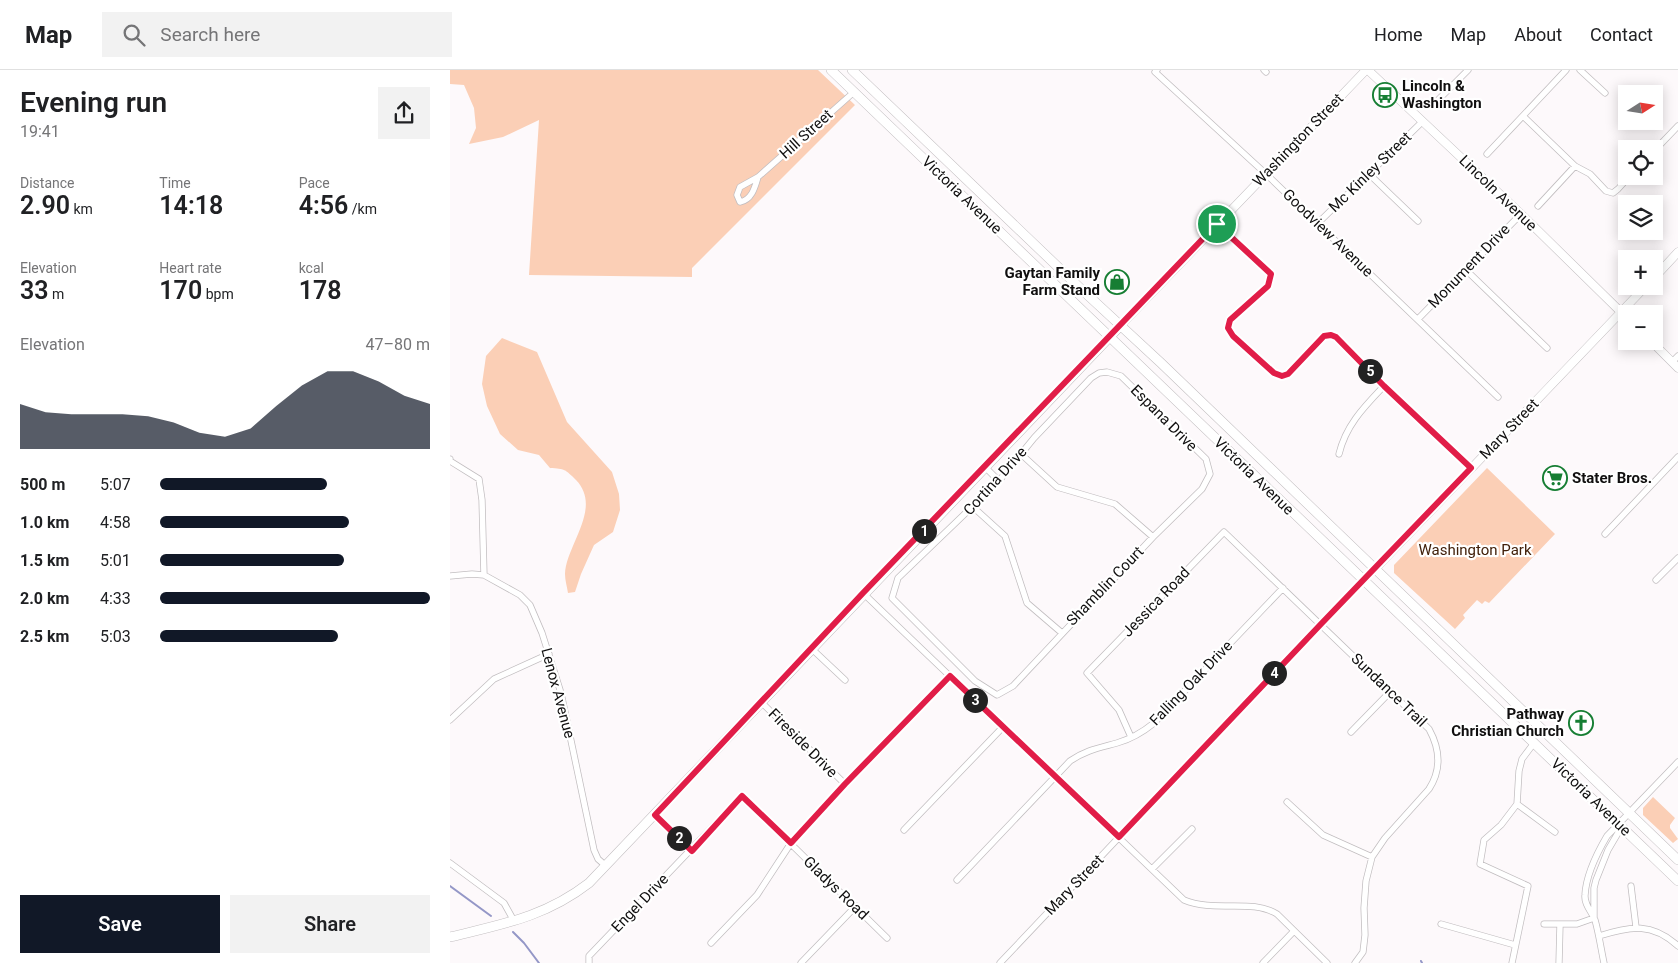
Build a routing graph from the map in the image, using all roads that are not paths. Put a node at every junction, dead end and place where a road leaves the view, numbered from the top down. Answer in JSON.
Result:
{"nodes":[{"id":1,"x":831,"y":70,"type":"edge"},
{"id":2,"x":852,"y":70,"type":"edge"},
{"id":3,"x":1367,"y":70,"type":"edge"},
{"id":4,"x":1468,"y":70,"type":"edge"},
{"id":5,"x":1566,"y":70,"type":"edge"},
{"id":6,"x":1580,"y":70,"type":"edge"},
{"id":7,"x":1156,"y":71,"type":"edge"},
{"id":8,"x":854,"y":92,"type":"junction"},
{"id":9,"x":1605,"y":93,"type":"dead end"},
{"id":10,"x":1437,"y":101,"type":"dead end"},
{"id":11,"x":1523,"y":116,"type":"junction"},
{"id":12,"x":1423,"y":121,"type":"junction"},
{"id":13,"x":1678,"y":126,"type":"edge"},
{"id":14,"x":1663,"y":142,"type":"edge"},
{"id":15,"x":1486,"y":154,"type":"dead end"},
{"id":16,"x":1575,"y":166,"type":"junction"},
{"id":17,"x":1266,"y":174,"type":"junction"},
{"id":18,"x":1369,"y":174,"type":"junction"},
{"id":19,"x":758,"y":177,"type":"dead end"},
{"id":20,"x":1622,"y":185,"type":"edge"},
{"id":21,"x":1538,"y":206,"type":"dead end"},
{"id":22,"x":1521,"y":214,"type":"junction"},
{"id":23,"x":1418,"y":221,"type":"dead end"},
{"id":24,"x":1318,"y":222,"type":"junction"},
{"id":25,"x":1217,"y":224,"type":"junction"},
{"id":26,"x":1678,"y":252,"type":"edge"},
{"id":27,"x":1663,"y":268,"type":"edge"},
{"id":28,"x":1466,"y":270,"type":"junction"},
{"id":29,"x":1639,"y":295,"type":"edge"},
{"id":30,"x":1630,"y":305,"type":"edge"},
{"id":31,"x":1618,"y":309,"type":"edge"},
{"id":32,"x":1418,"y":319,"type":"junction"},
{"id":33,"x":1618,"y":319,"type":"edge"},
{"id":34,"x":1121,"y":325,"type":"junction"},
{"id":35,"x":1110,"y":337,"type":"junction"},
{"id":36,"x":1546,"y":348,"type":"dead end"},
{"id":37,"x":1662,"y":350,"type":"edge"},
{"id":38,"x":1676,"y":362,"type":"edge"},
{"id":39,"x":1107,"y":372,"type":"joint"},
{"id":40,"x":1384,"y":386,"type":"junction"},
{"id":41,"x":1498,"y":397,"type":"dead end"},
{"id":42,"x":1021,"y":454,"type":"junction"},
{"id":43,"x":1339,"y":454,"type":"dead end"},
{"id":44,"x":1678,"y":457,"type":"edge"},
{"id":45,"x":450,"y":459,"type":"edge"},
{"id":46,"x":985,"y":467,"type":"junction"},
{"id":47,"x":1471,"y":468,"type":"junction"},
{"id":48,"x":1210,"y":474,"type":"joint"},
{"id":49,"x":999,"y":481,"type":"junction"},
{"id":50,"x":973,"y":507,"type":"junction"},
{"id":51,"x":1224,"y":532,"type":"joint"},
{"id":52,"x":1605,"y":534,"type":"dead end"},
{"id":53,"x":1153,"y":537,"type":"junction"},
{"id":54,"x":1678,"y":558,"type":"edge"},
{"id":55,"x":1375,"y":569,"type":"junction"},
{"id":56,"x":484,"y":575,"type":"junction"},
{"id":57,"x":450,"y":576,"type":"edge"},
{"id":58,"x":1656,"y":580,"type":"dead end"},
{"id":59,"x":1364,"y":581,"type":"junction"},
{"id":60,"x":1283,"y":588,"type":"junction"},
{"id":61,"x":863,"y":593,"type":"junction"},
{"id":62,"x":1321,"y":624,"type":"junction"},
{"id":63,"x":1062,"y":632,"type":"junction"},
{"id":64,"x":812,"y":649,"type":"junction"},
{"id":65,"x":549,"y":654,"type":"junction"},
{"id":66,"x":950,"y":676,"type":"junction"},
{"id":67,"x":845,"y":680,"type":"dead end"},
{"id":68,"x":1391,"y":691,"type":"junction"},
{"id":69,"x":997,"y":695,"type":"joint"},
{"id":70,"x":761,"y":702,"type":"junction"},
{"id":71,"x":450,"y":720,"type":"edge"},
{"id":72,"x":1003,"y":727,"type":"junction"},
{"id":73,"x":1351,"y":732,"type":"dead end"},
{"id":74,"x":1131,"y":737,"type":"junction"},
{"id":75,"x":1534,"y":743,"type":"junction"},
{"id":76,"x":1678,"y":762,"type":"edge"},
{"id":77,"x":1055,"y":776,"type":"junction"},
{"id":78,"x":845,"y":784,"type":"junction"},
{"id":79,"x":742,"y":796,"type":"joint"},
{"id":80,"x":1286,"y":802,"type":"dead end"},
{"id":81,"x":1517,"y":804,"type":"junction"},
{"id":82,"x":1629,"y":813,"type":"junction"},
{"id":83,"x":655,"y":815,"type":"junction"},
{"id":84,"x":1619,"y":824,"type":"junction"},
{"id":85,"x":1192,"y":829,"type":"dead end"},
{"id":86,"x":904,"y":830,"type":"dead end"},
{"id":87,"x":1555,"y":832,"type":"dead end"},
{"id":88,"x":1119,"y":837,"type":"junction"},
{"id":89,"x":791,"y":843,"type":"junction"},
{"id":90,"x":692,"y":851,"type":"junction"},
{"id":91,"x":1372,"y":857,"type":"junction"},
{"id":92,"x":1678,"y":860,"type":"edge"},
{"id":93,"x":450,"y":864,"type":"edge"},
{"id":94,"x":606,"y":866,"type":"junction"},
{"id":95,"x":1152,"y":869,"type":"junction"},
{"id":96,"x":957,"y":880,"type":"dead end"},
{"id":97,"x":1678,"y":881,"type":"edge"},
{"id":98,"x":1631,"y":886,"type":"dead end"},
{"id":99,"x":856,"y":906,"type":"junction"},
{"id":100,"x":1594,"y":918,"type":"junction"},
{"id":101,"x":514,"y":921,"type":"junction"},
{"id":102,"x":1441,"y":924,"type":"dead end"},
{"id":103,"x":1544,"y":924,"type":"dead end"},
{"id":104,"x":1560,"y":925,"type":"junction"},
{"id":105,"x":1636,"y":927,"type":"junction"},
{"id":106,"x":1294,"y":931,"type":"junction"},
{"id":107,"x":1599,"y":936,"type":"junction"},
{"id":108,"x":450,"y":937,"type":"edge"},
{"id":109,"x":887,"y":938,"type":"dead end"},
{"id":110,"x":711,"y":943,"type":"dead end"},
{"id":111,"x":1515,"y":945,"type":"junction"},
{"id":112,"x":1678,"y":946,"type":"edge"},
{"id":113,"x":589,"y":960,"type":"edge"},
{"id":114,"x":801,"y":963,"type":"edge"},
{"id":115,"x":1000,"y":963,"type":"edge"},
{"id":116,"x":1264,"y":963,"type":"edge"},
{"id":117,"x":1327,"y":963,"type":"edge"},
{"id":118,"x":1355,"y":963,"type":"edge"},
{"id":119,"x":1512,"y":963,"type":"edge"},
{"id":120,"x":1559,"y":963,"type":"edge"},
{"id":121,"x":1604,"y":963,"type":"edge"}],
"edges":[{"from":1,"to":8,"type":"main road","name":"Victoria Avenue"},
{"from":2,"to":34,"type":"main road","name":"Victoria Avenue"},
{"from":3,"to":12,"type":"street","name":"Lincoln Avenue"},
{"from":3,"to":17,"type":"street","name":"Washington Street"},
{"from":4,"to":10,"type":"street"},
{"from":5,"to":11,"type":"street"},
{"from":6,"to":9,"type":"street"},
{"from":7,"to":17,"type":"street","name":"Goodview Avenue"},
{"from":8,"to":19,"type":"street","name":"Hill Street"},
{"from":8,"to":35,"type":"main road","name":"Victoria Avenue"},
{"from":11,"to":15,"type":"street"},
{"from":11,"to":16,"type":"street"},
{"from":12,"to":18,"type":"street","name":"Mc Kinley Street"},
{"from":12,"to":22,"type":"street","name":"Lincoln Avenue"},
{"from":13,"to":14,"type":"street"},
{"from":16,"to":20,"type":"street"},
{"from":16,"to":21,"type":"street"},
{"from":17,"to":24,"type":"street","name":"Goodview Avenue"},
{"from":17,"to":25,"type":"street","name":"Washington Street"},
{"from":18,"to":23,"type":"street"},
{"from":18,"to":24,"type":"street","name":"Mc Kinley Street"},
{"from":22,"to":28,"type":"street","name":"Monument Drive"},
{"from":22,"to":31,"type":"street","name":"Lincoln Avenue"},
{"from":24,"to":32,"type":"street","name":"Goodview Avenue"},
{"from":25,"to":34,"type":"street","name":"Washington Street"},
{"from":25,"to":40,"type":"street"},
{"from":26,"to":27,"type":"street"},
{"from":28,"to":32,"type":"street","name":"Monument Drive"},
{"from":28,"to":36,"type":"street"},
{"from":29,"to":30,"type":"street","name":"Mary Street"},
{"from":32,"to":41,"type":"street","name":"Goodview Avenue"},
{"from":33,"to":47,"type":"street","name":"Mary Street"},
{"from":34,"to":35,"type":"main road","name":"Washington Street"},
{"from":34,"to":55,"type":"main road","name":"Victoria Avenue"},
{"from":35,"to":46,"type":"main road","name":"Washington Street"},
{"from":35,"to":59,"type":"main road","name":"Victoria Avenue"},
{"from":37,"to":38,"type":"street"},
{"from":39,"to":42,"type":"street","name":"Cortina Drive"},
{"from":39,"to":48,"type":"street","name":"Espana Drive"},
{"from":40,"to":43,"type":"street"},
{"from":40,"to":47,"type":"street"},
{"from":42,"to":49,"type":"street","name":"Cortina Drive"},
{"from":42,"to":53,"type":"street"},
{"from":44,"to":52,"type":"street"},
{"from":45,"to":56,"type":"street"},
{"from":46,"to":49,"type":"street"},
{"from":46,"to":61,"type":"main road","name":"Washington Street"},
{"from":47,"to":55,"type":"street","name":"Mary Street"},
{"from":48,"to":53,"type":"street","name":"Shamblin Court"},
{"from":49,"to":50,"type":"street","name":"Cortina Drive"},
{"from":50,"to":63,"type":"street"},
{"from":50,"to":69,"type":"street","name":"Cortina Drive"},
{"from":51,"to":60,"type":"street","name":"Sundance Trail"},
{"from":51,"to":74,"type":"street","name":"Jessica Road"},
{"from":53,"to":63,"type":"street","name":"Shamblin Court"},
{"from":54,"to":58,"type":"street"},
{"from":55,"to":59,"type":"street","name":"Mary Street"},
{"from":55,"to":82,"type":"main road","name":"Victoria Avenue"},
{"from":56,"to":57,"type":"street"},
{"from":56,"to":65,"type":"street","name":"Lenox Avenue"},
{"from":59,"to":62,"type":"street","name":"Mary Street"},
{"from":59,"to":75,"type":"main road","name":"Victoria Avenue"},
{"from":60,"to":62,"type":"street","name":"Sundance Trail"},
{"from":60,"to":74,"type":"street","name":"Falling Oak Drive"},
{"from":61,"to":64,"type":"main road","name":"Washington Street"},
{"from":61,"to":66,"type":"street"},
{"from":62,"to":68,"type":"street","name":"Sundance Trail"},
{"from":62,"to":88,"type":"street","name":"Mary Street"},
{"from":63,"to":69,"type":"street","name":"Shamblin Court"},
{"from":64,"to":67,"type":"street"},
{"from":64,"to":70,"type":"main road","name":"Washington Street"},
{"from":65,"to":71,"type":"street"},
{"from":65,"to":94,"type":"street","name":"Lenox Avenue"},
{"from":66,"to":72,"type":"street"},
{"from":66,"to":78,"type":"street"},
{"from":68,"to":73,"type":"street"},
{"from":68,"to":91,"type":"street","name":"Sundance Trail"},
{"from":70,"to":78,"type":"street","name":"Fireside Drive"},
{"from":70,"to":83,"type":"main road","name":"Washington Street"},
{"from":72,"to":77,"type":"street"},
{"from":72,"to":86,"type":"street"},
{"from":74,"to":77,"type":"street","name":"Falling Oak Drive"},
{"from":75,"to":81,"type":"street"},
{"from":75,"to":84,"type":"main road","name":"Victoria Avenue"},
{"from":76,"to":82,"type":"street"},
{"from":77,"to":88,"type":"street"},
{"from":77,"to":96,"type":"street","name":"Falling Oak Drive"},
{"from":78,"to":89,"type":"street"},
{"from":79,"to":89,"type":"street","name":"Gladys Road"},
{"from":79,"to":90,"type":"street","name":"Engel Drive"},
{"from":80,"to":91,"type":"street"},
{"from":81,"to":87,"type":"street"},
{"from":81,"to":111,"type":"street"},
{"from":82,"to":84,"type":"street"},
{"from":82,"to":92,"type":"main road","name":"Victoria Avenue"},
{"from":83,"to":90,"type":"street"},
{"from":83,"to":94,"type":"main road","name":"Washington Street"},
{"from":84,"to":97,"type":"main road","name":"Victoria Avenue"},
{"from":84,"to":100,"type":"street"},
{"from":84,"to":100,"type":"street"},
{"from":85,"to":95,"type":"street"},
{"from":88,"to":95,"type":"street"},
{"from":88,"to":115,"type":"street","name":"Mary Street"},
{"from":89,"to":99,"type":"street","name":"Gladys Road"},
{"from":89,"to":110,"type":"street"},
{"from":90,"to":113,"type":"street","name":"Engel Drive"},
{"from":91,"to":118,"type":"street","name":"Sundance Trail"},
{"from":93,"to":101,"type":"street"},
{"from":94,"to":101,"type":"main road","name":"Washington Street"},
{"from":95,"to":106,"type":"street"},
{"from":98,"to":105,"type":"street"},
{"from":99,"to":109,"type":"street","name":"Gladys Road"},
{"from":99,"to":114,"type":"street"},
{"from":100,"to":104,"type":"street"},
{"from":100,"to":107,"type":"street"},
{"from":101,"to":108,"type":"main road","name":"Washington Street"},
{"from":102,"to":111,"type":"street"},
{"from":103,"to":104,"type":"street"},
{"from":104,"to":120,"type":"street"},
{"from":105,"to":107,"type":"street"},
{"from":105,"to":112,"type":"street"},
{"from":106,"to":116,"type":"street"},
{"from":106,"to":117,"type":"street"},
{"from":107,"to":121,"type":"street"},
{"from":111,"to":119,"type":"street"}]}
